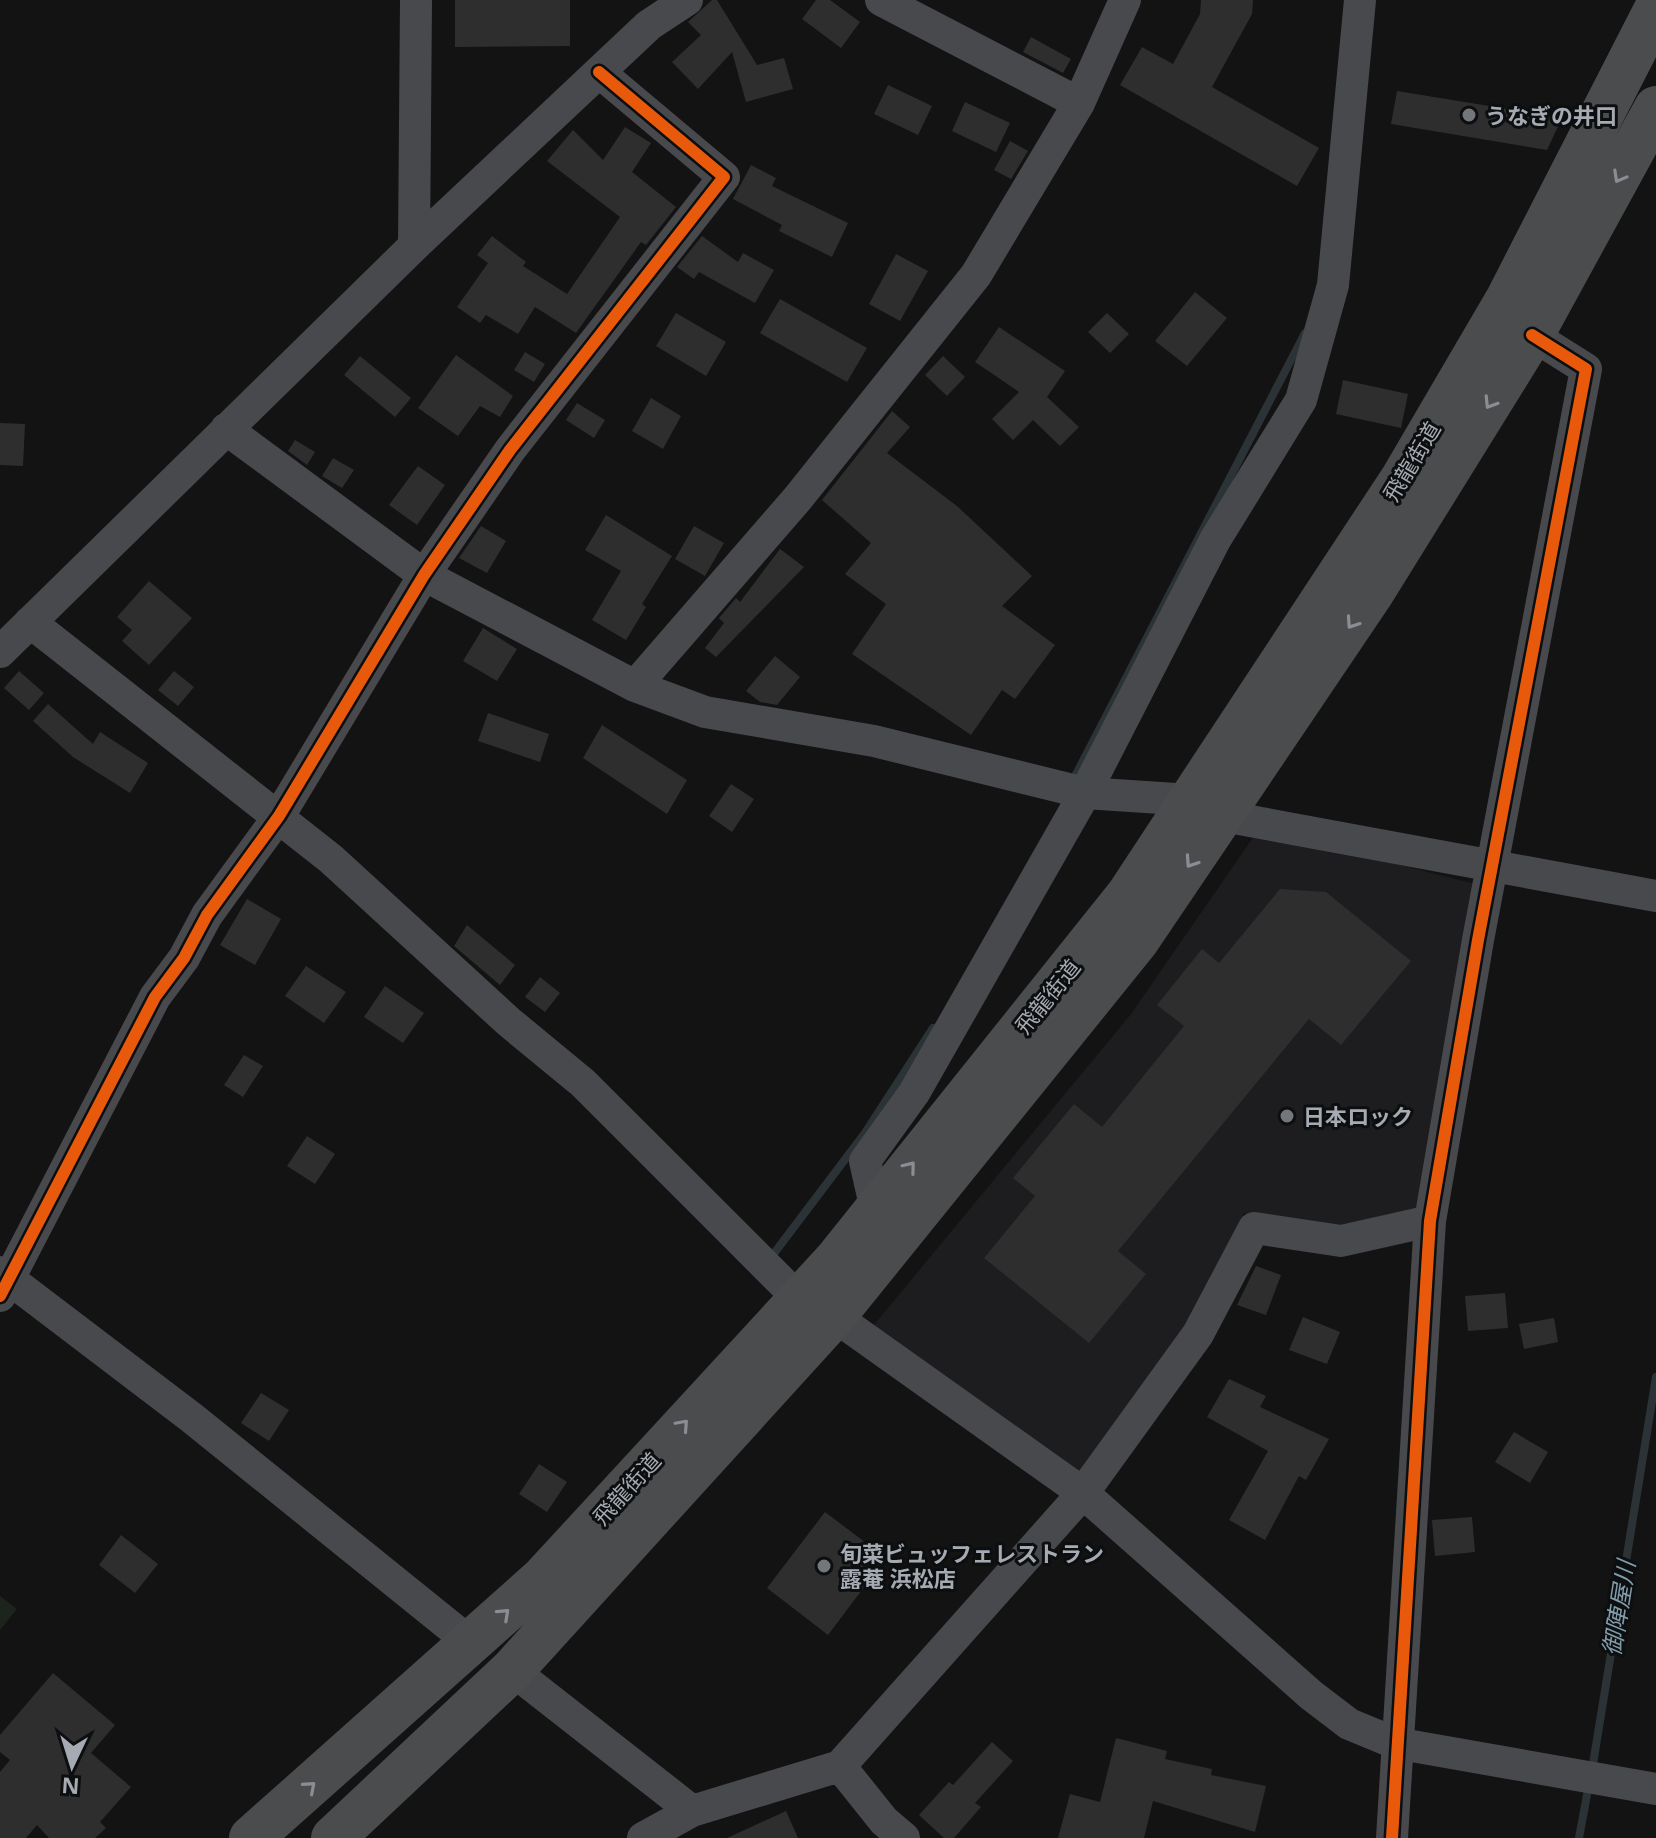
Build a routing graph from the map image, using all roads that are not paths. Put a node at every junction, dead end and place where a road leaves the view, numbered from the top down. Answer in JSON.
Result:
{"nodes":[{"id":1,"x":416,"y":0,"type":"edge"},
{"id":2,"x":687,"y":0,"type":"edge"},
{"id":3,"x":881,"y":0,"type":"edge"},
{"id":4,"x":1125,"y":0,"type":"edge"},
{"id":5,"x":1360,"y":0,"type":"edge"},
{"id":6,"x":1656,"y":9,"type":"edge"},
{"id":7,"x":599,"y":72,"type":"junction"},
{"id":8,"x":1079,"y":103,"type":"junction"},
{"id":9,"x":1656,"y":108,"type":"edge"},
{"id":10,"x":414,"y":246,"type":"junction"},
{"id":11,"x":1532,"y":335,"type":"junction"},
{"id":12,"x":226,"y":429,"type":"junction"},
{"id":13,"x":424,"y":575,"type":"junction"},
{"id":14,"x":30,"y":622,"type":"junction"},
{"id":15,"x":0,"y":652,"type":"edge"},
{"id":16,"x":635,"y":686,"type":"junction"},
{"id":17,"x":1085,"y":793,"type":"junction"},
{"id":18,"x":1207,"y":808,"type":"junction"},
{"id":19,"x":279,"y":816,"type":"junction"},
{"id":20,"x":1493,"y":866,"type":"junction"},
{"id":21,"x":1656,"y":896,"type":"edge"},
{"id":22,"x":876,"y":1210,"type":"junction"},
{"id":23,"x":1430,"y":1221,"type":"junction"},
{"id":24,"x":4,"y":1283,"type":"edge"},
{"id":25,"x":816,"y":1307,"type":"junction"},
{"id":26,"x":1083,"y":1493,"type":"junction"},
{"id":27,"x":472,"y":1644,"type":"junction"},
{"id":28,"x":512,"y":1670,"type":"junction"},
{"id":29,"x":1395,"y":1743,"type":"junction"},
{"id":30,"x":840,"y":1766,"type":"junction"},
{"id":31,"x":1656,"y":1789,"type":"edge"},
{"id":32,"x":692,"y":1811,"type":"junction"},
{"id":33,"x":251,"y":1838,"type":"edge"},
{"id":34,"x":333,"y":1838,"type":"edge"},
{"id":35,"x":643,"y":1838,"type":"edge"},
{"id":36,"x":904,"y":1838,"type":"edge"},
{"id":37,"x":1392,"y":1838,"type":"edge"}],
"edges":[{"from":1,"to":10,"type":"street"},
{"from":2,"to":7,"type":"street"},
{"from":3,"to":8,"type":"street"},
{"from":4,"to":8,"type":"street"},
{"from":5,"to":17,"type":"street"},
{"from":6,"to":18,"type":"highway","name":"飛龍街道"},
{"from":7,"to":10,"type":"street"},
{"from":7,"to":13,"type":"street"},
{"from":8,"to":16,"type":"street"},
{"from":9,"to":11,"type":"highway","name":"飛龍街道","one_way":true},
{"from":10,"to":12,"type":"street"},
{"from":11,"to":18,"type":"highway","name":"飛龍街道","one_way":true},
{"from":11,"to":20,"type":"street"},
{"from":12,"to":13,"type":"street"},
{"from":12,"to":14,"type":"street"},
{"from":13,"to":16,"type":"street"},
{"from":13,"to":19,"type":"street"},
{"from":14,"to":15,"type":"street"},
{"from":14,"to":19,"type":"street"},
{"from":16,"to":17,"type":"street"},
{"from":17,"to":18,"type":"street"},
{"from":17,"to":22,"type":"street"},
{"from":18,"to":20,"type":"street"},
{"from":22,"to":18,"type":"highway","name":"飛龍街道","one_way":true},
{"from":18,"to":25,"type":"highway","name":"飛龍街道","one_way":true},
{"from":19,"to":24,"type":"street"},
{"from":19,"to":25,"type":"street"},
{"from":20,"to":21,"type":"street"},
{"from":20,"to":23,"type":"street"},
{"from":22,"to":25,"type":"highway","name":"飛龍街道"},
{"from":23,"to":26,"type":"street"},
{"from":23,"to":29,"type":"street"},
{"from":24,"to":27,"type":"street"},
{"from":25,"to":26,"type":"street"},
{"from":27,"to":25,"type":"highway","name":"飛龍街道","one_way":true},
{"from":25,"to":28,"type":"highway","name":"飛龍街道"},
{"from":26,"to":29,"type":"street"},
{"from":26,"to":30,"type":"street"},
{"from":33,"to":27,"type":"highway","name":"飛龍街道","one_way":true},
{"from":28,"to":32,"type":"street"},
{"from":28,"to":34,"type":"highway","name":"飛龍街道"},
{"from":29,"to":31,"type":"street"},
{"from":29,"to":37,"type":"street"},
{"from":30,"to":32,"type":"street"},
{"from":30,"to":36,"type":"street"},
{"from":32,"to":35,"type":"street"}]}
